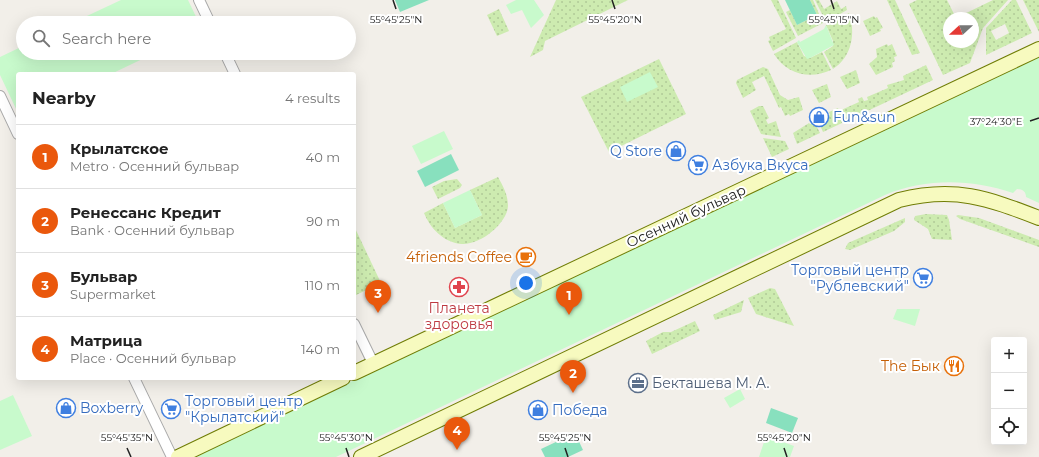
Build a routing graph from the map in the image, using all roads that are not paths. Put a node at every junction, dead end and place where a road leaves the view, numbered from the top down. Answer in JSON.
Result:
{"nodes":[{"id":1,"x":199,"y":0,"type":"edge"},
{"id":2,"x":207,"y":16,"type":"edge"},
{"id":3,"x":1039,"y":49,"type":"edge"},
{"id":4,"x":228,"y":60,"type":"edge"},
{"id":5,"x":234,"y":72,"type":"edge"},
{"id":6,"x":0,"y":96,"type":"edge"},
{"id":7,"x":16,"y":130,"type":"edge"},
{"id":8,"x":1039,"y":218,"type":"edge"},
{"id":9,"x":356,"y":328,"type":"edge"},
{"id":10,"x":373,"y":363,"type":"junction"},
{"id":11,"x":356,"y":372,"type":"edge"},
{"id":12,"x":135,"y":380,"type":"edge"},
{"id":13,"x":339,"y":380,"type":"edge"},
{"id":14,"x":172,"y":457,"type":"edge"},
{"id":15,"x":178,"y":457,"type":"edge"},
{"id":16,"x":361,"y":457,"type":"edge"}],
"edges":[{"from":1,"to":2,"type":"street"},
{"from":3,"to":10,"type":"street","name":"Осенний бульвар"},
{"from":4,"to":5,"type":"street"},
{"from":6,"to":7,"type":"street"},
{"from":8,"to":16,"type":"street"},
{"from":9,"to":10,"type":"street"},
{"from":10,"to":11,"type":"street","name":"Осенний бульвар"},
{"from":12,"to":14,"type":"street"},
{"from":13,"to":15,"type":"street"}]}
